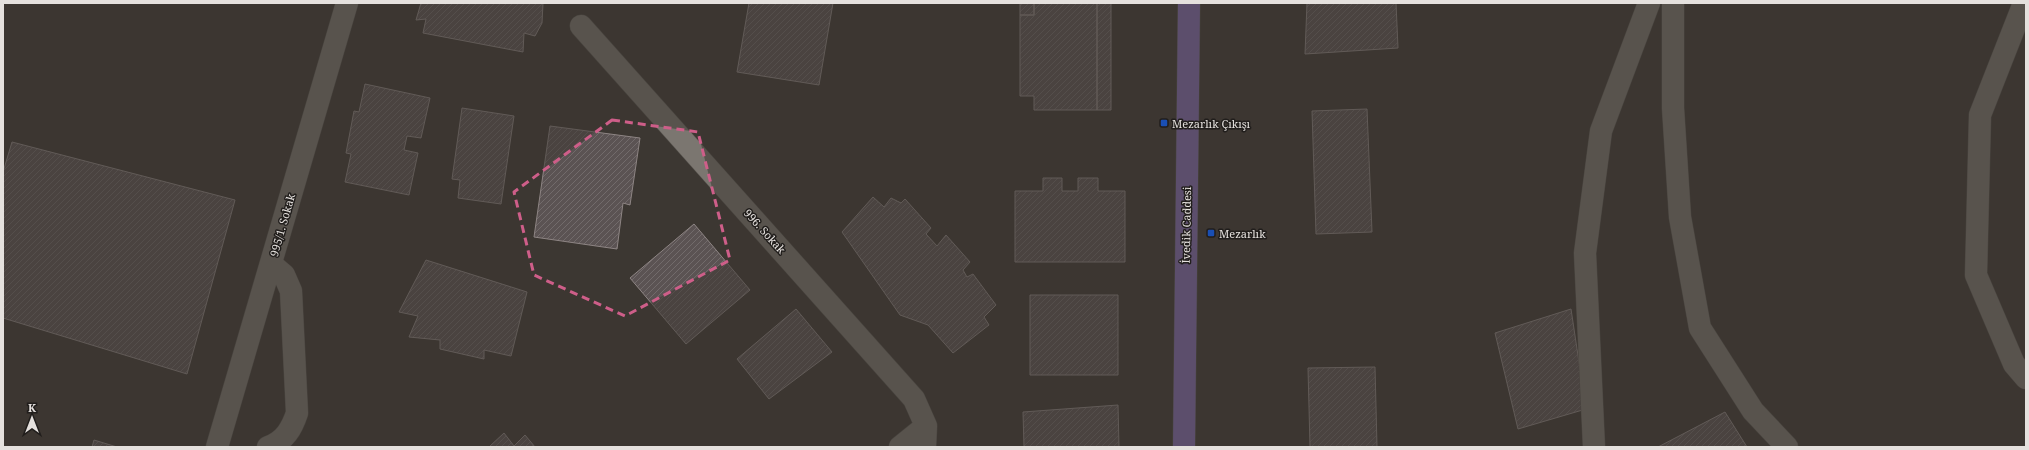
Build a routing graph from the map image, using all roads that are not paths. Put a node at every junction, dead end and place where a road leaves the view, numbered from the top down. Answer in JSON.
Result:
{"nodes":[{"id":1,"x":347,"y":3,"type":"edge"},
{"id":2,"x":1189,"y":3,"type":"edge"},
{"id":3,"x":1649,"y":3,"type":"edge"},
{"id":4,"x":1673,"y":3,"type":"edge"},
{"id":5,"x":2024,"y":3,"type":"edge"},
{"id":6,"x":581,"y":26,"type":"dead end"},
{"id":7,"x":271,"y":264,"type":"junction"},
{"id":8,"x":2026,"y":378,"type":"edge"},
{"id":9,"x":925,"y":437,"type":"edge"},
{"id":10,"x":218,"y":447,"type":"edge"},
{"id":11,"x":268,"y":447,"type":"edge"},
{"id":12,"x":900,"y":447,"type":"edge"},
{"id":13,"x":1184,"y":447,"type":"edge"},
{"id":14,"x":1594,"y":447,"type":"edge"},
{"id":15,"x":1787,"y":447,"type":"edge"}],
"edges":[{"from":1,"to":7,"type":"street","name":"995/1. Sokak"},
{"from":2,"to":13,"type":"main road","name":"İvedik Caddesi"},
{"from":3,"to":14,"type":"street"},
{"from":4,"to":15,"type":"street"},
{"from":5,"to":8,"type":"street"},
{"from":6,"to":9,"type":"street","name":"996. Sokak"},
{"from":7,"to":10,"type":"street","name":"995/1. Sokak"},
{"from":7,"to":11,"type":"street"},
{"from":9,"to":12,"type":"street"}]}
